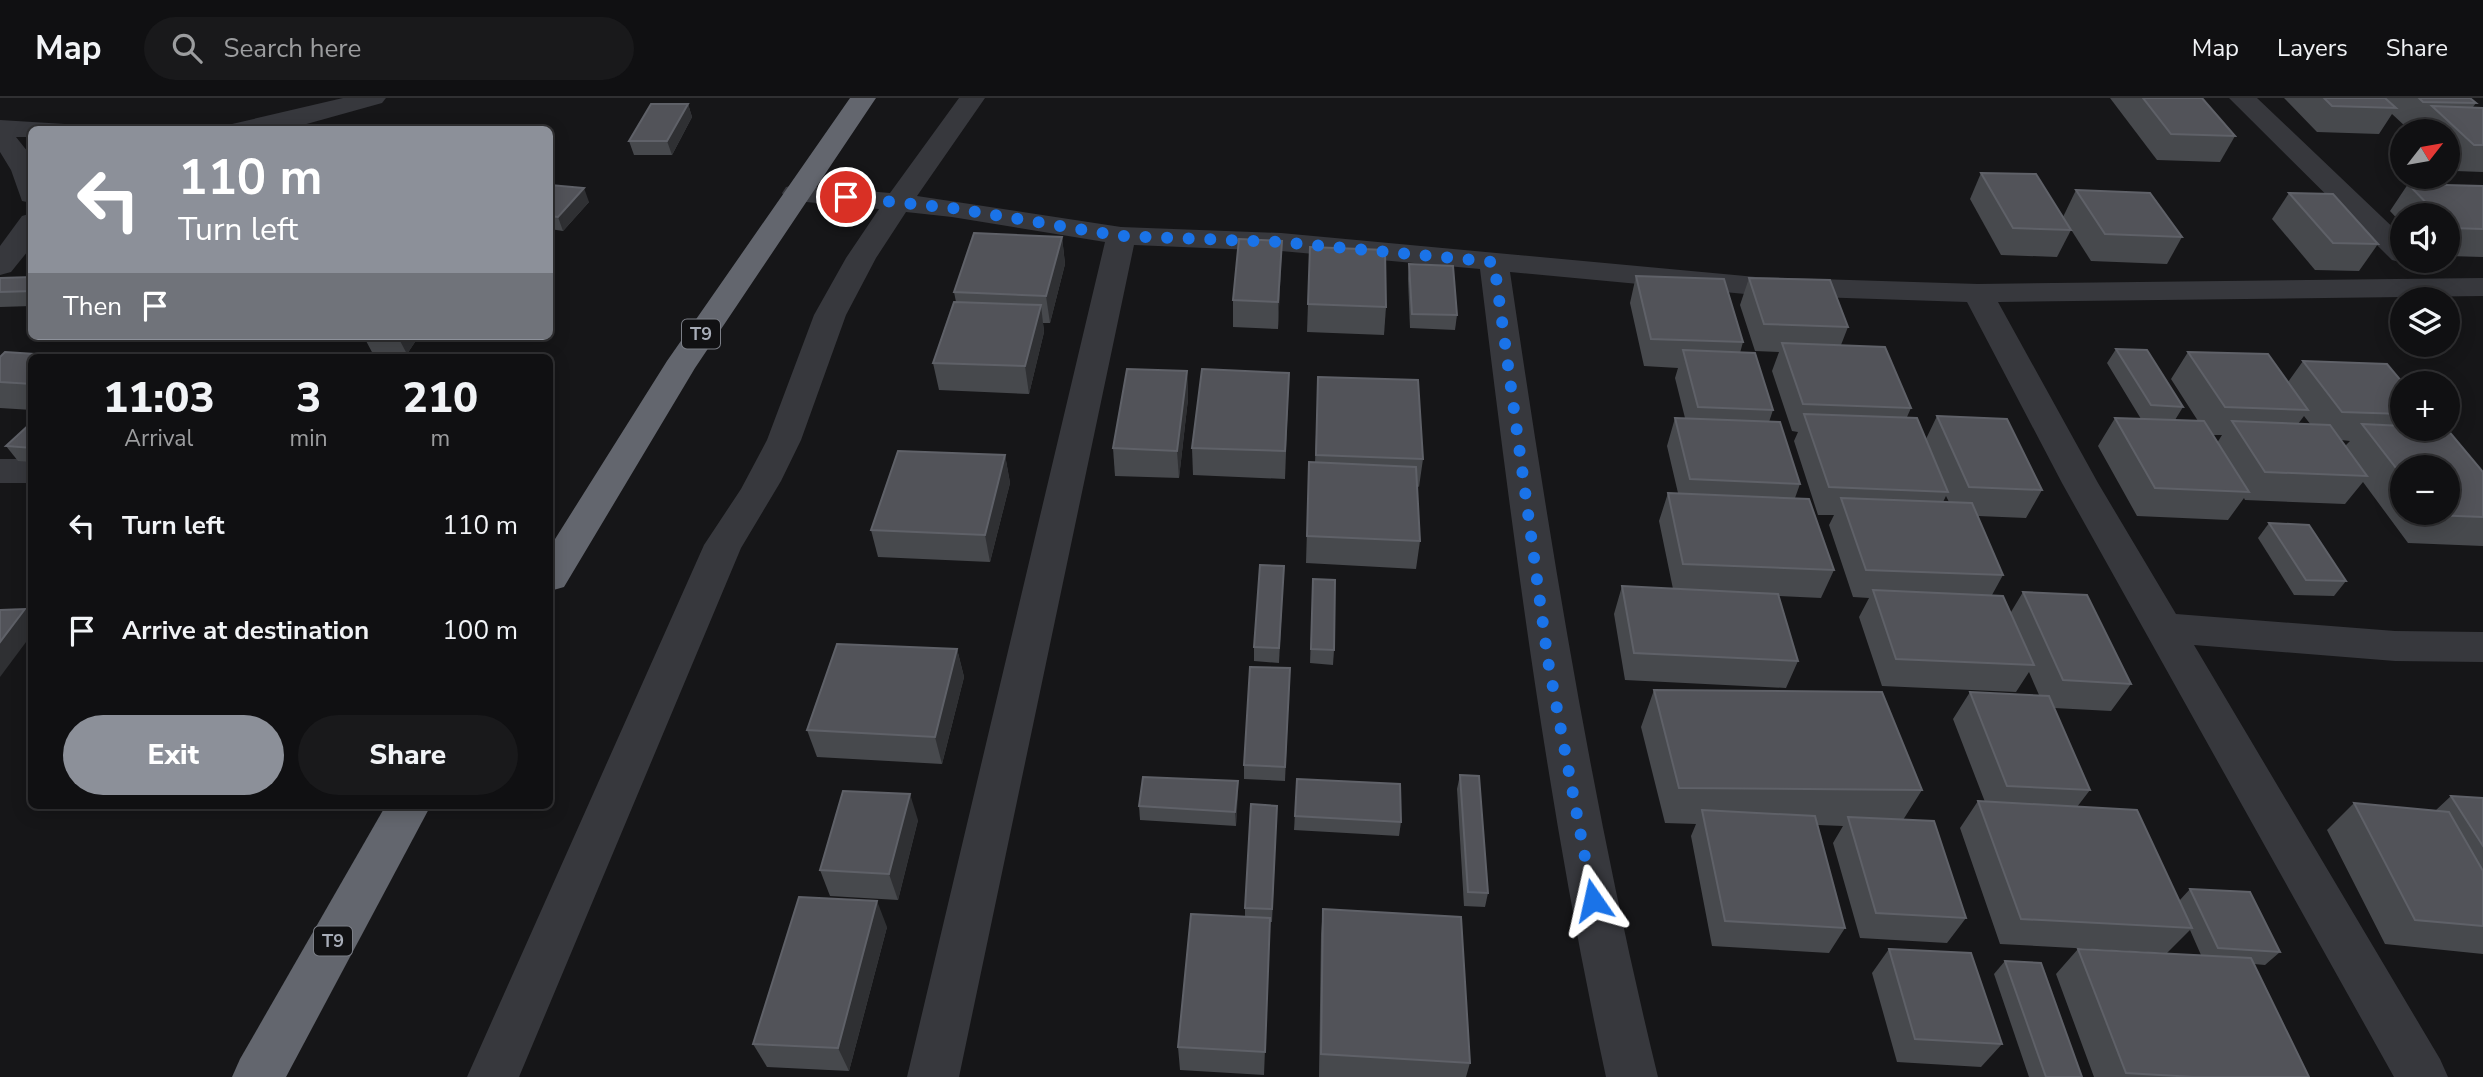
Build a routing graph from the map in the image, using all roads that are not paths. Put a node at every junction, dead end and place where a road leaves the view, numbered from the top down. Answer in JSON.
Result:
{"nodes":[{"id":1,"x":373,"y":98,"type":"edge"},
{"id":2,"x":863,"y":98,"type":"edge"},
{"id":3,"x":972,"y":98,"type":"edge"},
{"id":4,"x":2242,"y":98,"type":"edge"},
{"id":5,"x":262,"y":126,"type":"edge"},
{"id":6,"x":0,"y":128,"type":"edge"},
{"id":7,"x":28,"y":129,"type":"edge"},
{"id":8,"x":0,"y":135,"type":"edge"},
{"id":9,"x":28,"y":176,"type":"edge"},
{"id":10,"x":796,"y":193,"type":"junction"},
{"id":11,"x":899,"y":203,"type":"junction"},
{"id":12,"x":28,"y":230,"type":"edge"},
{"id":13,"x":1121,"y":236,"type":"junction"},
{"id":14,"x":2390,"y":241,"type":"edge"},
{"id":15,"x":1494,"y":262,"type":"junction"},
{"id":16,"x":0,"y":265,"type":"edge"},
{"id":17,"x":2422,"y":273,"type":"edge"},
{"id":18,"x":2435,"y":285,"type":"junction"},
{"id":19,"x":2483,"y":287,"type":"edge"},
{"id":20,"x":1978,"y":293,"type":"junction"},
{"id":21,"x":0,"y":471,"type":"edge"},
{"id":22,"x":28,"y":471,"type":"edge"},
{"id":23,"x":553,"y":572,"type":"edge"},
{"id":24,"x":2164,"y":628,"type":"junction"},
{"id":25,"x":2483,"y":647,"type":"edge"},
{"id":26,"x":407,"y":809,"type":"edge"},
{"id":27,"x":258,"y":1077,"type":"edge"},
{"id":28,"x":494,"y":1077,"type":"edge"},
{"id":29,"x":933,"y":1077,"type":"edge"},
{"id":30,"x":1632,"y":1077,"type":"edge"},
{"id":31,"x":2422,"y":1077,"type":"edge"}],
"edges":[{"from":1,"to":5,"type":"street"},
{"from":2,"to":10,"type":"highway","number":"T9"},
{"from":3,"to":11,"type":"street"},
{"from":4,"to":14,"type":"street"},
{"from":6,"to":7,"type":"street"},
{"from":8,"to":9,"type":"street"},
{"from":10,"to":11,"type":"street"},
{"from":10,"to":23,"type":"highway","number":"T9"},
{"from":11,"to":13,"type":"street"},
{"from":11,"to":28,"type":"street"},
{"from":12,"to":16,"type":"street"},
{"from":13,"to":15,"type":"street"},
{"from":13,"to":29,"type":"street"},
{"from":15,"to":20,"type":"street"},
{"from":15,"to":30,"type":"street"},
{"from":17,"to":18,"type":"street"},
{"from":18,"to":19,"type":"street"},
{"from":18,"to":20,"type":"street"},
{"from":20,"to":24,"type":"street"},
{"from":21,"to":22,"type":"street"},
{"from":24,"to":25,"type":"street"},
{"from":24,"to":31,"type":"street"},
{"from":26,"to":27,"type":"highway","number":"T9"}]}
